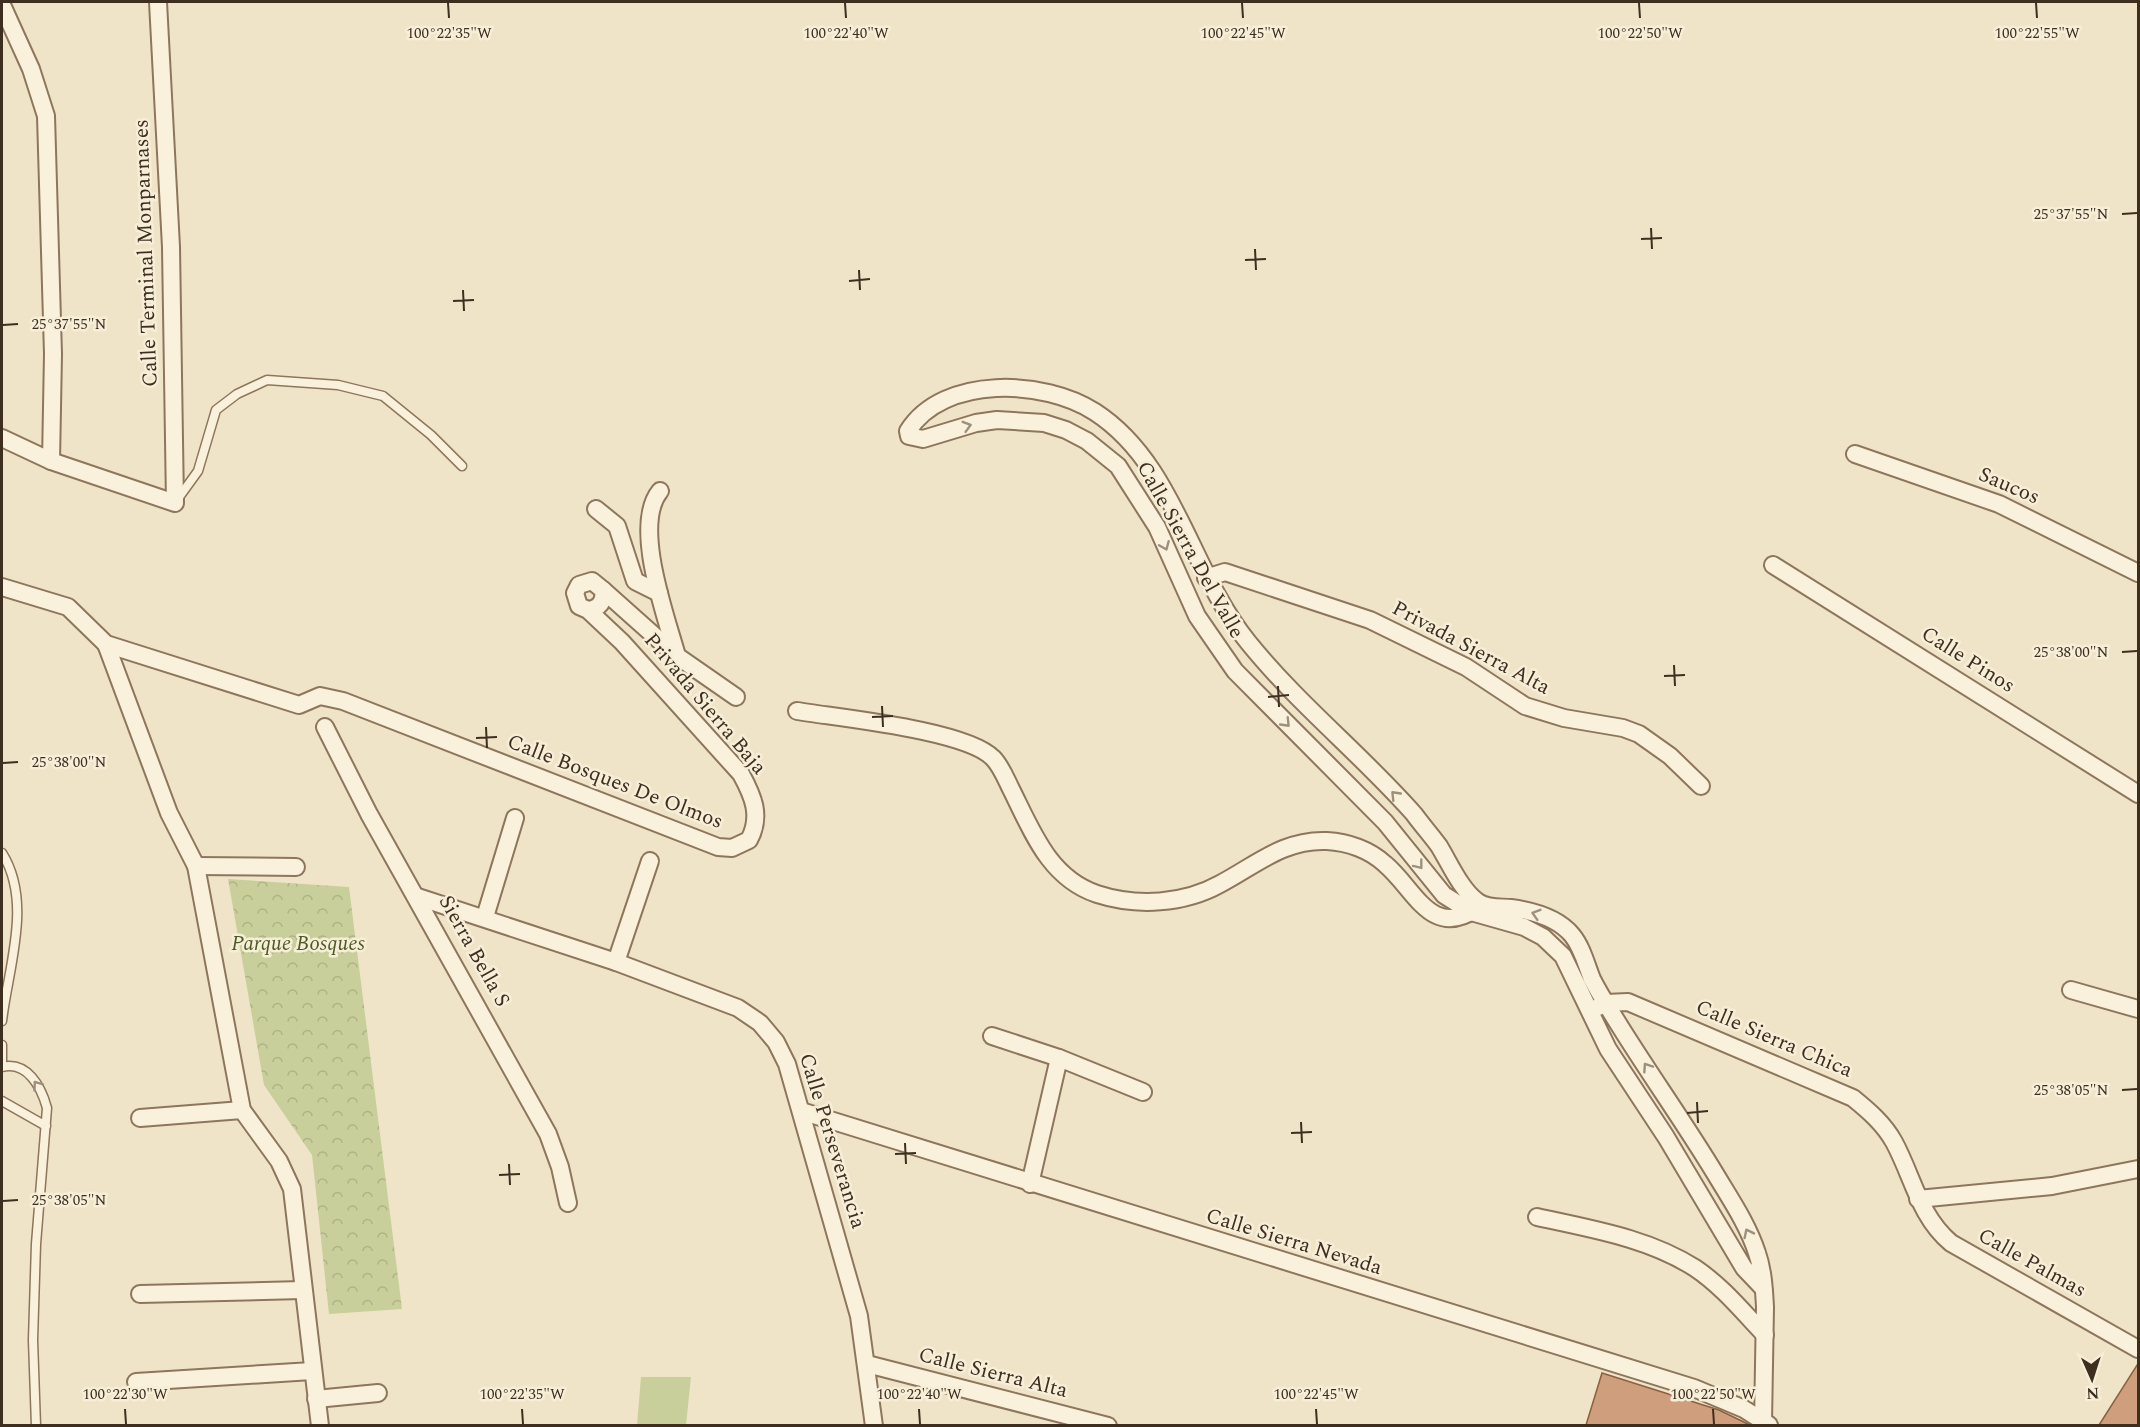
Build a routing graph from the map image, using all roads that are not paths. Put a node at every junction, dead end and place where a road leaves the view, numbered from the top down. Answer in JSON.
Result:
{"nodes":[{"id":1,"x":158,"y":2,"type":"edge"},
{"id":2,"x":2,"y":5,"type":"edge"},
{"id":3,"x":2,"y":438,"type":"edge"},
{"id":4,"x":1855,"y":454,"type":"dead end"},
{"id":5,"x":51,"y":461,"type":"junction"},
{"id":6,"x":462,"y":466,"type":"dead end"},
{"id":7,"x":660,"y":491,"type":"dead end"},
{"id":8,"x":175,"y":503,"type":"junction"},
{"id":9,"x":596,"y":509,"type":"dead end"},
{"id":10,"x":1773,"y":565,"type":"dead end"},
{"id":11,"x":2139,"y":573,"type":"edge"},
{"id":12,"x":1206,"y":578,"type":"junction"},
{"id":13,"x":2,"y":587,"type":"edge"},
{"id":14,"x":603,"y":590,"type":"junction"},
{"id":15,"x":659,"y":593,"type":"junction"},
{"id":16,"x":588,"y":610,"type":"junction"},
{"id":17,"x":106,"y":644,"type":"junction"},
{"id":18,"x":677,"y":656,"type":"junction"},
{"id":19,"x":736,"y":697,"type":"dead end"},
{"id":20,"x":796,"y":711,"type":"dead end"},
{"id":21,"x":325,"y":727,"type":"dead end"},
{"id":22,"x":1701,"y":786,"type":"dead end"},
{"id":23,"x":2139,"y":794,"type":"edge"},
{"id":24,"x":515,"y":818,"type":"dead end"},
{"id":25,"x":749,"y":840,"type":"joint"},
{"id":26,"x":2,"y":854,"type":"edge"},
{"id":27,"x":650,"y":861,"type":"dead end"},
{"id":28,"x":196,"y":866,"type":"junction"},
{"id":29,"x":296,"y":867,"type":"dead end"},
{"id":30,"x":418,"y":897,"type":"junction"},
{"id":31,"x":1477,"y":908,"type":"junction"},
{"id":32,"x":485,"y":917,"type":"junction"},
{"id":33,"x":616,"y":962,"type":"junction"},
{"id":34,"x":2071,"y":990,"type":"dead end"},
{"id":35,"x":1606,"y":1003,"type":"junction"},
{"id":36,"x":2139,"y":1009,"type":"edge"},
{"id":37,"x":1589,"y":1012,"type":"junction"},
{"id":38,"x":2,"y":1021,"type":"edge"},
{"id":39,"x":992,"y":1036,"type":"dead end"},
{"id":40,"x":2,"y":1045,"type":"edge"},
{"id":41,"x":1059,"y":1058,"type":"junction"},
{"id":42,"x":2,"y":1067,"type":"edge"},
{"id":43,"x":1143,"y":1092,"type":"dead end"},
{"id":44,"x":2,"y":1101,"type":"edge"},
{"id":45,"x":242,"y":1110,"type":"junction"},
{"id":46,"x":801,"y":1111,"type":"junction"},
{"id":47,"x":140,"y":1118,"type":"dead end"},
{"id":48,"x":46,"y":1126,"type":"junction"},
{"id":49,"x":2139,"y":1169,"type":"edge"},
{"id":50,"x":1030,"y":1184,"type":"junction"},
{"id":51,"x":1918,"y":1199,"type":"junction"},
{"id":52,"x":568,"y":1203,"type":"dead end"},
{"id":53,"x":1537,"y":1218,"type":"dead end"},
{"id":54,"x":1764,"y":1289,"type":"junction"},
{"id":55,"x":302,"y":1290,"type":"junction"},
{"id":56,"x":140,"y":1294,"type":"dead end"},
{"id":57,"x":1765,"y":1335,"type":"junction"},
{"id":58,"x":2139,"y":1349,"type":"edge"},
{"id":59,"x":867,"y":1364,"type":"junction"},
{"id":60,"x":312,"y":1371,"type":"junction"},
{"id":61,"x":136,"y":1382,"type":"dead end"},
{"id":62,"x":378,"y":1393,"type":"dead end"},
{"id":63,"x":316,"y":1399,"type":"junction"},
{"id":64,"x":1767,"y":1424,"type":"edge"},
{"id":65,"x":36,"y":1425,"type":"edge"},
{"id":66,"x":320,"y":1425,"type":"edge"},
{"id":67,"x":874,"y":1425,"type":"edge"},
{"id":68,"x":1108,"y":1425,"type":"edge"}],
"edges":[{"from":1,"to":8,"type":"street","name":"Calle Terminal Monparnases"},
{"from":2,"to":5,"type":"street"},
{"from":3,"to":5,"type":"street"},
{"from":4,"to":11,"type":"street","name":"Saucos"},
{"from":5,"to":8,"type":"street"},
{"from":6,"to":8,"type":"lane"},
{"from":7,"to":15,"type":"street"},
{"from":9,"to":15,"type":"street"},
{"from":10,"to":23,"type":"street","name":"Calle Pinos"},
{"from":12,"to":22,"type":"street","name":"Privada Sierra Alta"},
{"from":31,"to":12,"type":"street","name":"Calle Sierra Del Valle","one_way":true},
{"from":12,"to":31,"type":"street","name":"Calle Sierra Del Valle","one_way":true},
{"from":13,"to":17,"type":"street","name":"Calle Bosques De Olmos"},
{"from":14,"to":16,"type":"street"},
{"from":14,"to":16,"type":"street","name":"Privada Sierra Baja"},
{"from":14,"to":18,"type":"street","name":"Privada Sierra Baja"},
{"from":15,"to":18,"type":"street"},
{"from":16,"to":25,"type":"street","name":"Privada Sierra Baja"},
{"from":17,"to":25,"type":"street","name":"Calle Bosques De Olmos"},
{"from":17,"to":28,"type":"street"},
{"from":18,"to":19,"type":"street","name":"Privada Sierra Baja"},
{"from":20,"to":31,"type":"street"},
{"from":21,"to":30,"type":"street","name":"Sierra Bella S"},
{"from":24,"to":32,"type":"street"},
{"from":26,"to":38,"type":"lane"},
{"from":27,"to":33,"type":"street"},
{"from":28,"to":29,"type":"street"},
{"from":28,"to":45,"type":"street"},
{"from":30,"to":32,"type":"street","name":"Calle Perseverancia"},
{"from":30,"to":52,"type":"street","name":"Sierra Bella S"},
{"from":35,"to":31,"type":"street","name":"Calle Sierra Del Valle","one_way":true},
{"from":31,"to":37,"type":"street","name":"Calle Sierra Del Valle"},
{"from":32,"to":33,"type":"street","name":"Calle Perseverancia"},
{"from":33,"to":46,"type":"street","name":"Calle Perseverancia"},
{"from":34,"to":36,"type":"street"},
{"from":35,"to":37,"type":"street"},
{"from":35,"to":51,"type":"street","name":"Calle Sierra Chica"},
{"from":54,"to":35,"type":"street","name":"Calle Sierra Del Valle","one_way":true},
{"from":37,"to":54,"type":"street","name":"Calle Sierra Del Valle"},
{"from":39,"to":41,"type":"street"},
{"from":40,"to":42,"type":"lane"},
{"from":41,"to":43,"type":"street"},
{"from":41,"to":50,"type":"street"},
{"from":48,"to":42,"type":"lane","one_way":true},
{"from":44,"to":48,"type":"lane"},
{"from":45,"to":47,"type":"street"},
{"from":45,"to":55,"type":"street"},
{"from":46,"to":50,"type":"street","name":"Calle Sierra Nevada"},
{"from":46,"to":59,"type":"street","name":"Calle Perseverancia"},
{"from":48,"to":65,"type":"lane"},
{"from":49,"to":51,"type":"street"},
{"from":50,"to":64,"type":"street","name":"Calle Sierra Nevada"},
{"from":51,"to":58,"type":"street","name":"Calle Palmas"},
{"from":53,"to":57,"type":"street"},
{"from":54,"to":57,"type":"street","name":"Calle Sierra Del Valle"},
{"from":55,"to":56,"type":"street"},
{"from":55,"to":60,"type":"street"},
{"from":57,"to":64,"type":"street","name":"Calle Sierra Del Valle"},
{"from":59,"to":67,"type":"street","name":"Calle Perseverancia"},
{"from":59,"to":68,"type":"street","name":"Calle Sierra Alta"},
{"from":60,"to":61,"type":"street"},
{"from":60,"to":63,"type":"street"},
{"from":62,"to":63,"type":"street"},
{"from":63,"to":66,"type":"street"}]}
